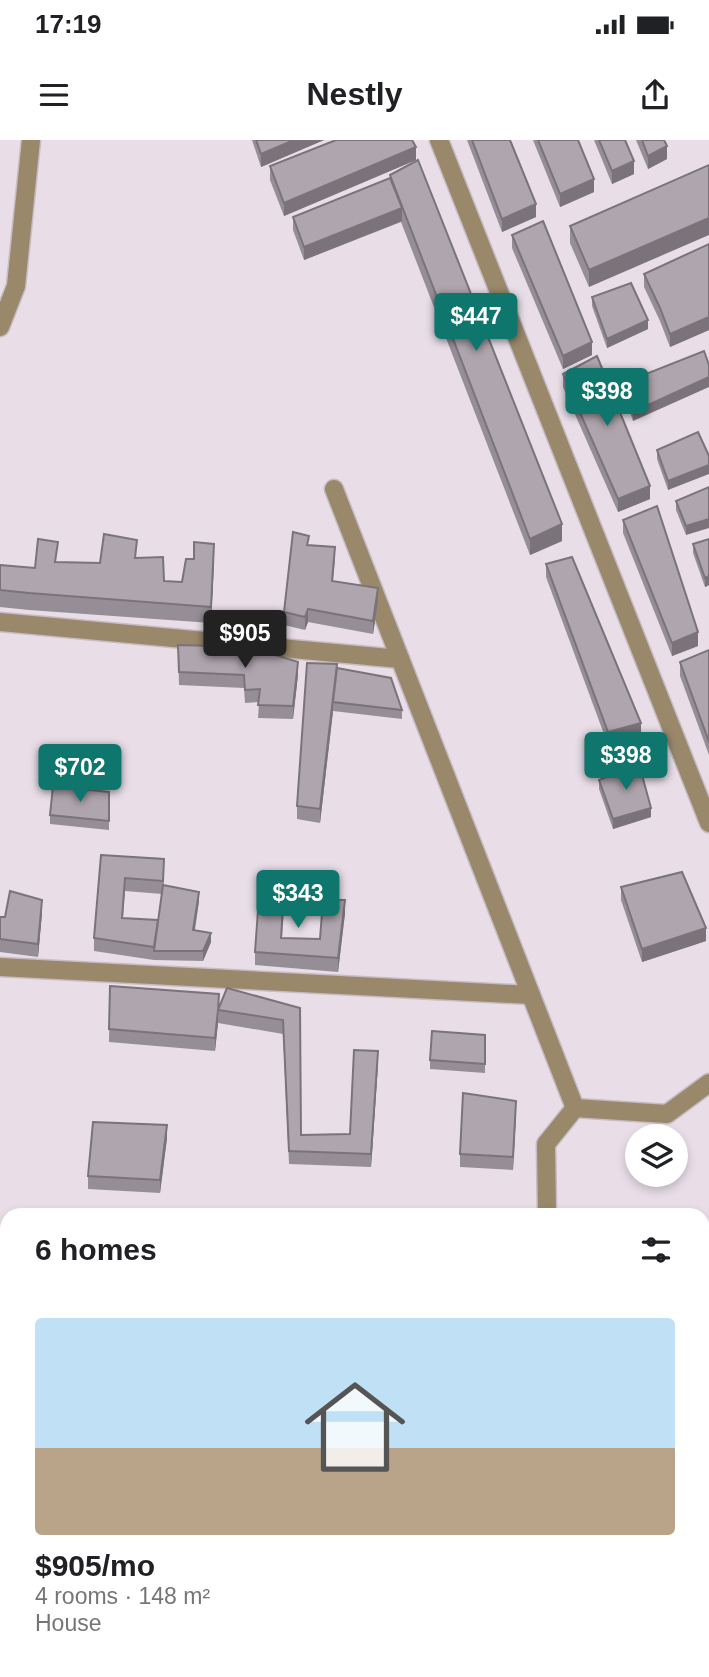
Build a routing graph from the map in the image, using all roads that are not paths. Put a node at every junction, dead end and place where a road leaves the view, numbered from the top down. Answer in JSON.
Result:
{"nodes":[{"id":1,"x":31,"y":140,"type":"edge"},
{"id":2,"x":439,"y":140,"type":"edge"},
{"id":3,"x":0,"y":327,"type":"edge"},
{"id":4,"x":334,"y":489,"type":"dead end"},
{"id":5,"x":0,"y":622,"type":"edge"},
{"id":6,"x":400,"y":659,"type":"junction"},
{"id":7,"x":709,"y":823,"type":"edge"},
{"id":8,"x":0,"y":967,"type":"edge"},
{"id":9,"x":531,"y":995,"type":"junction"},
{"id":10,"x":709,"y":1083,"type":"edge"},
{"id":11,"x":575,"y":1108,"type":"junction"},
{"id":12,"x":547,"y":1208,"type":"edge"}],
"edges":[{"from":1,"to":3,"type":"street"},
{"from":2,"to":7,"type":"street"},
{"from":4,"to":6,"type":"street"},
{"from":5,"to":6,"type":"street"},
{"from":6,"to":9,"type":"street"},
{"from":8,"to":9,"type":"street"},
{"from":9,"to":11,"type":"street"},
{"from":10,"to":11,"type":"street"},
{"from":11,"to":12,"type":"street"}]}
